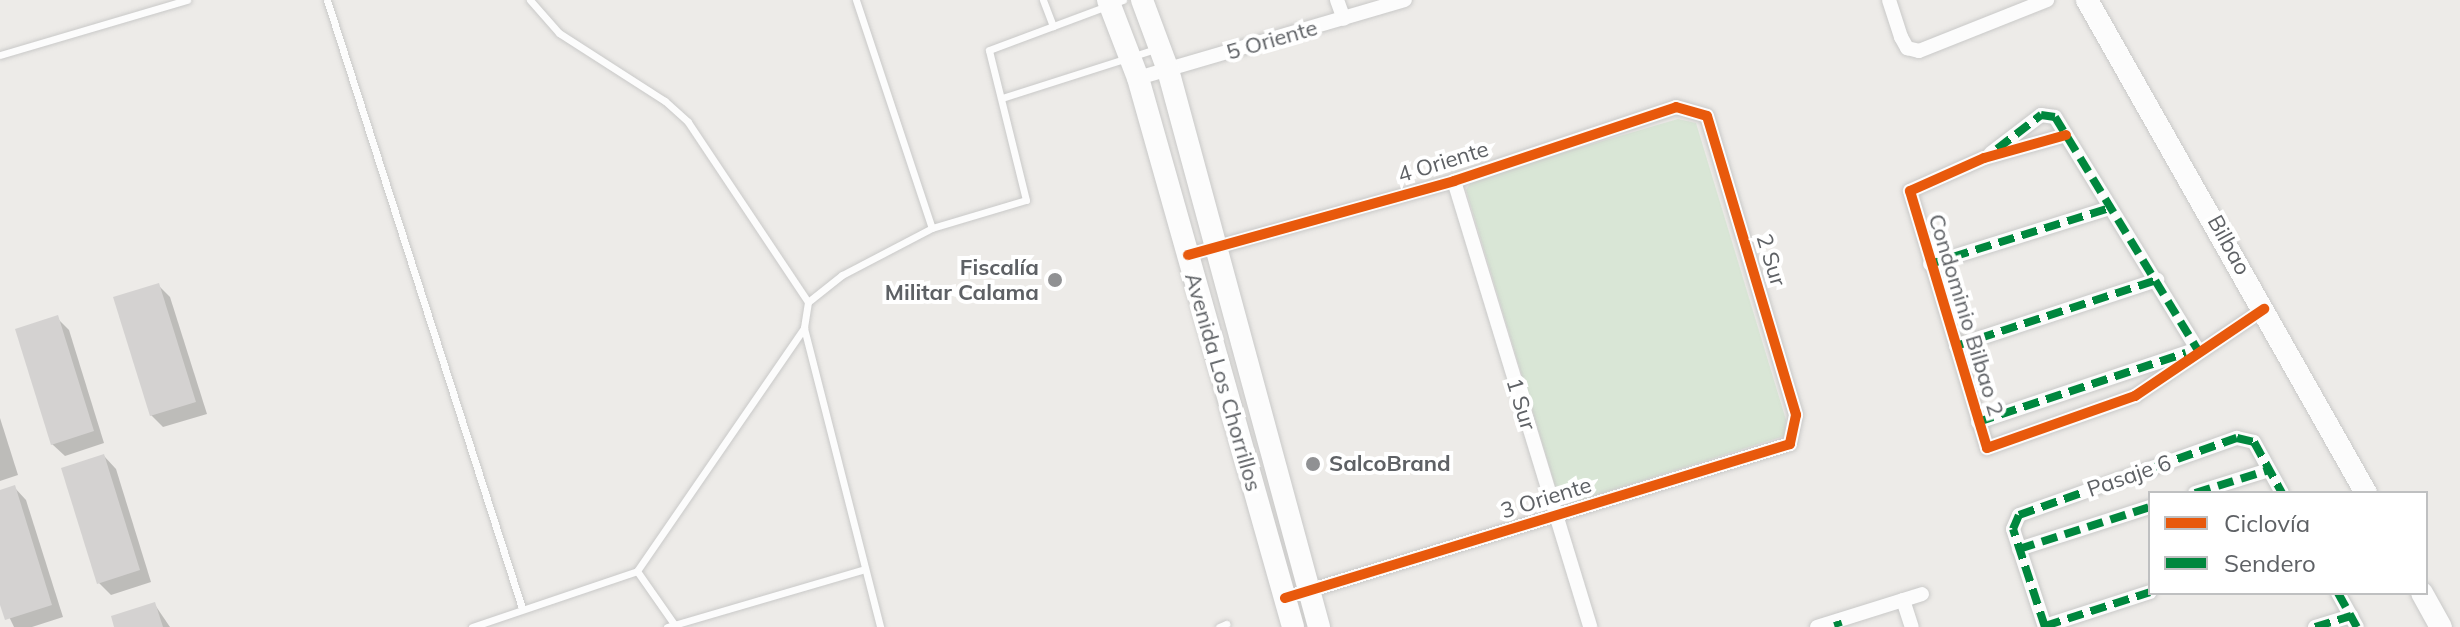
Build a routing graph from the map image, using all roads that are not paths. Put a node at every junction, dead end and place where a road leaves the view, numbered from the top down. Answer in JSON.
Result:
{"nodes":[{"id":1,"x":187,"y":0,"type":"edge"},
{"id":2,"x":327,"y":0,"type":"edge"},
{"id":3,"x":530,"y":0,"type":"edge"},
{"id":4,"x":856,"y":0,"type":"edge"},
{"id":5,"x":1043,"y":0,"type":"edge"},
{"id":6,"x":1142,"y":0,"type":"edge"},
{"id":7,"x":1337,"y":0,"type":"edge"},
{"id":8,"x":1405,"y":0,"type":"edge"},
{"id":9,"x":1889,"y":0,"type":"edge"},
{"id":10,"x":2047,"y":0,"type":"edge"},
{"id":11,"x":2087,"y":0,"type":"edge"},
{"id":12,"x":1114,"y":2,"type":"edge"},
{"id":13,"x":2022,"y":4,"type":"edge"},
{"id":14,"x":1344,"y":19,"type":"junction"},
{"id":15,"x":1053,"y":26,"type":"junction"},
{"id":16,"x":1160,"y":48,"type":"junction"},
{"id":17,"x":0,"y":55,"type":"edge"},
{"id":18,"x":1130,"y":57,"type":"junction"},
{"id":19,"x":1168,"y":70,"type":"junction"},
{"id":20,"x":1138,"y":78,"type":"junction"},
{"id":21,"x":1002,"y":98,"type":"junction"},
{"id":22,"x":1707,"y":116,"type":"joint"},
{"id":23,"x":2066,"y":135,"type":"junction"},
{"id":24,"x":1984,"y":158,"type":"junction"},
{"id":25,"x":1454,"y":181,"type":"junction"},
{"id":26,"x":2110,"y":208,"type":"junction"},
{"id":27,"x":932,"y":228,"type":"junction"},
{"id":28,"x":1216,"y":247,"type":"junction"},
{"id":29,"x":1188,"y":255,"type":"junction"},
{"id":30,"x":1930,"y":264,"type":"junction"},
{"id":31,"x":2157,"y":280,"type":"junction"},
{"id":32,"x":808,"y":302,"type":"junction"},
{"id":33,"x":2264,"y":309,"type":"junction"},
{"id":34,"x":804,"y":328,"type":"junction"},
{"id":35,"x":1956,"y":346,"type":"junction"},
{"id":36,"x":2197,"y":349,"type":"junction"},
{"id":37,"x":1796,"y":415,"type":"joint"},
{"id":38,"x":1978,"y":422,"type":"junction"},
{"id":39,"x":1269,"y":442,"type":"junction"},
{"id":40,"x":1242,"y":449,"type":"junction"},
{"id":41,"x":2269,"y":470,"type":"junction"},
{"id":42,"x":2201,"y":491,"type":"edge"},
{"id":43,"x":2281,"y":491,"type":"edge"},
{"id":44,"x":2365,"y":491,"type":"edge"},
{"id":45,"x":2148,"y":508,"type":"edge"},
{"id":46,"x":1555,"y":516,"type":"junction"},
{"id":47,"x":2019,"y":549,"type":"junction"},
{"id":48,"x":865,"y":569,"type":"junction"},
{"id":49,"x":637,"y":571,"type":"junction"},
{"id":50,"x":1309,"y":591,"type":"junction"},
{"id":51,"x":2148,"y":593,"type":"edge"},
{"id":52,"x":1922,"y":594,"type":"dead end"},
{"id":53,"x":2339,"y":595,"type":"edge"},
{"id":54,"x":2423,"y":595,"type":"edge"},
{"id":55,"x":1285,"y":598,"type":"junction"},
{"id":56,"x":1903,"y":600,"type":"junction"},
{"id":57,"x":522,"y":608,"type":"junction"},
{"id":58,"x":2354,"y":622,"type":"edge"},
{"id":59,"x":1838,"y":624,"type":"edge"},
{"id":60,"x":670,"y":626,"type":"edge"},
{"id":61,"x":2045,"y":626,"type":"edge"},
{"id":62,"x":472,"y":627,"type":"edge"},
{"id":63,"x":880,"y":627,"type":"edge"},
{"id":64,"x":1293,"y":627,"type":"edge"},
{"id":65,"x":1319,"y":627,"type":"edge"},
{"id":66,"x":1590,"y":627,"type":"edge"},
{"id":67,"x":1817,"y":627,"type":"edge"},
{"id":68,"x":1912,"y":627,"type":"edge"},
{"id":69,"x":2315,"y":627,"type":"edge"},
{"id":70,"x":2441,"y":627,"type":"edge"}],
"edges":[{"from":1,"to":17,"type":"lane"},
{"from":2,"to":57,"type":"lane"},
{"from":3,"to":32,"type":"lane"},
{"from":4,"to":27,"type":"lane"},
{"from":5,"to":15,"type":"lane"},
{"from":6,"to":16,"type":"street","name":"Avenida Los Chorrillos"},
{"from":7,"to":14,"type":"street"},
{"from":8,"to":14,"type":"street","name":"5 Oriente"},
{"from":9,"to":13,"type":"street"},
{"from":10,"to":13,"type":"street"},
{"from":11,"to":33,"type":"street","name":"Bilbao"},
{"from":12,"to":15,"type":"lane"},
{"from":12,"to":18,"type":"street","name":"Avenida Los Chorrillos"},
{"from":14,"to":19,"type":"street","name":"5 Oriente"},
{"from":15,"to":21,"type":"lane"},
{"from":16,"to":18,"type":"lane"},
{"from":16,"to":19,"type":"street","name":"Avenida Los Chorrillos"},
{"from":18,"to":20,"type":"street","name":"Avenida Los Chorrillos"},
{"from":18,"to":21,"type":"lane"},
{"from":19,"to":20,"type":"street","name":"5 Oriente"},
{"from":19,"to":28,"type":"street","name":"Avenida Los Chorrillos"},
{"from":20,"to":29,"type":"street","name":"Avenida Los Chorrillos"},
{"from":21,"to":27,"type":"lane"},
{"from":22,"to":25,"type":"street","name":"4 Oriente"},
{"from":22,"to":37,"type":"street","name":"2 Sur"},
{"from":23,"to":24,"type":"street","name":"Condominio Bilbao 2"},
{"from":23,"to":24,"type":"street","name":"Condominio Bilbao 2"},
{"from":23,"to":26,"type":"street","name":"Condominio Bilbao 2"},
{"from":24,"to":30,"type":"street","name":"Condominio Bilbao 2"},
{"from":25,"to":28,"type":"street","name":"4 Oriente"},
{"from":25,"to":46,"type":"street","name":"1 Sur"},
{"from":26,"to":30,"type":"street","name":"Condominio Bilbao 2"},
{"from":26,"to":31,"type":"street","name":"Condominio Bilbao 2"},
{"from":27,"to":32,"type":"lane"},
{"from":28,"to":29,"type":"street","name":"4 Oriente"},
{"from":28,"to":39,"type":"street","name":"Avenida Los Chorrillos"},
{"from":29,"to":40,"type":"street","name":"Avenida Los Chorrillos"},
{"from":30,"to":35,"type":"street","name":"Condominio Bilbao 2"},
{"from":31,"to":35,"type":"street","name":"Condominio Bilbao 2"},
{"from":31,"to":36,"type":"street","name":"Condominio Bilbao 2"},
{"from":32,"to":34,"type":"lane"},
{"from":33,"to":36,"type":"street","name":"Condominio Bilbao 2"},
{"from":33,"to":44,"type":"street","name":"Bilbao"},
{"from":34,"to":48,"type":"lane"},
{"from":34,"to":49,"type":"lane"},
{"from":35,"to":38,"type":"street","name":"Condominio Bilbao 2"},
{"from":36,"to":38,"type":"street","name":"Condominio Bilbao 2"},
{"from":36,"to":38,"type":"street","name":"Condominio Bilbao 2"},
{"from":37,"to":46,"type":"street","name":"3 Oriente"},
{"from":39,"to":40,"type":"street"},
{"from":39,"to":50,"type":"street","name":"Avenida Los Chorrillos"},
{"from":40,"to":55,"type":"street","name":"Avenida Los Chorrillos"},
{"from":41,"to":42,"type":"street","name":"Pasaje 6"},
{"from":41,"to":43,"type":"street"},
{"from":41,"to":47,"type":"street","name":"Pasaje 6"},
{"from":45,"to":47,"type":"street","name":"Pasaje 6"},
{"from":46,"to":50,"type":"street","name":"3 Oriente"},
{"from":46,"to":66,"type":"street","name":"1 Sur"},
{"from":47,"to":61,"type":"street"},
{"from":48,"to":60,"type":"lane"},
{"from":48,"to":63,"type":"lane"},
{"from":49,"to":57,"type":"lane"},
{"from":49,"to":60,"type":"lane"},
{"from":50,"to":55,"type":"street","name":"3 Oriente"},
{"from":50,"to":65,"type":"street","name":"Avenida Los Chorrillos"},
{"from":51,"to":61,"type":"street"},
{"from":52,"to":56,"type":"street"},
{"from":53,"to":58,"type":"street"},
{"from":54,"to":70,"type":"street"},
{"from":55,"to":64,"type":"street","name":"Avenida Los Chorrillos"},
{"from":56,"to":59,"type":"street"},
{"from":56,"to":68,"type":"street"},
{"from":57,"to":62,"type":"lane"},
{"from":58,"to":69,"type":"street"},
{"from":59,"to":67,"type":"street"}]}
